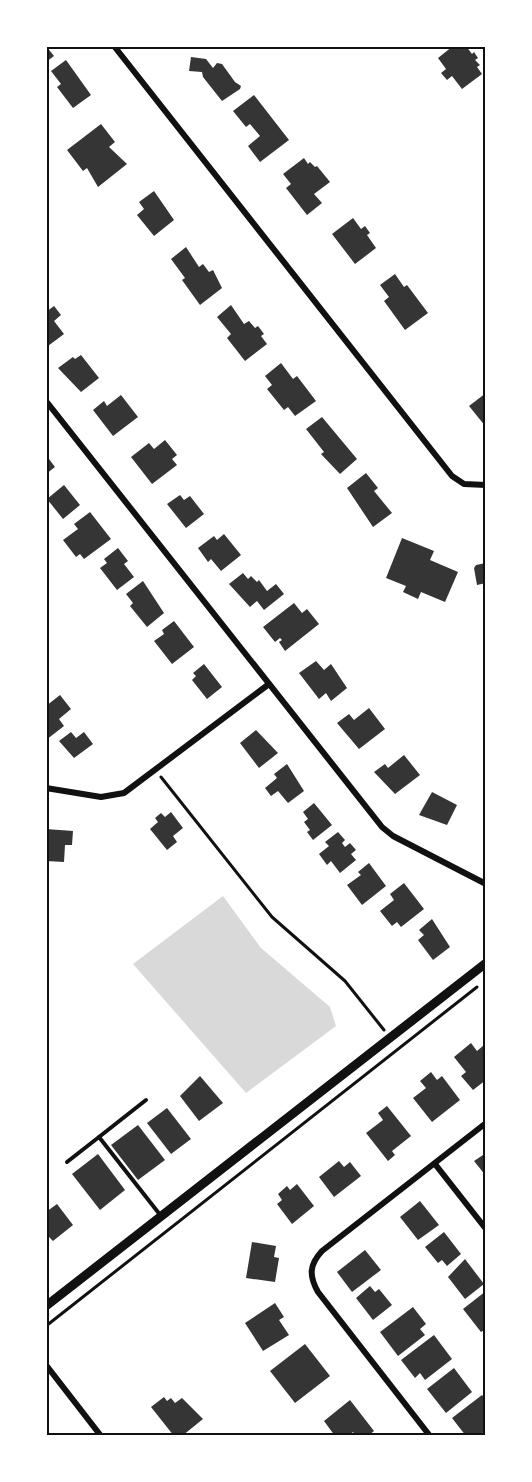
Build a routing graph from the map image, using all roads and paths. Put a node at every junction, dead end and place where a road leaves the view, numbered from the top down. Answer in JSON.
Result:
{"nodes":[{"id":1,"x":114,"y":46,"type":"edge"},
{"id":2,"x":46,"y":400,"type":"edge"},
{"id":3,"x":486,"y":485,"type":"edge"},
{"id":4,"x":269,"y":684,"type":"junction"},
{"id":5,"x":156,"y":771,"type":"junction"},
{"id":6,"x":46,"y":788,"type":"edge"},
{"id":7,"x":486,"y":885,"type":"edge"},
{"id":8,"x":486,"y":963,"type":"edge"},
{"id":9,"x":486,"y":981,"type":"edge"},
{"id":10,"x":390,"y":1038,"type":"junction"},
{"id":11,"x":146,"y":1100,"type":"dead end"},
{"id":12,"x":486,"y":1123,"type":"edge"},
{"id":13,"x":99,"y":1137,"type":"junction"},
{"id":14,"x":67,"y":1161,"type":"dead end"},
{"id":15,"x":435,"y":1164,"type":"junction"},
{"id":16,"x":161,"y":1217,"type":"junction"},
{"id":17,"x":486,"y":1229,"type":"edge"},
{"id":18,"x":46,"y":1306,"type":"edge"},
{"id":19,"x":46,"y":1326,"type":"edge"},
{"id":20,"x":46,"y":1365,"type":"edge"},
{"id":21,"x":101,"y":1436,"type":"edge"},
{"id":22,"x":430,"y":1436,"type":"edge"}],
"edges":[{"from":1,"to":3,"type":"street"},
{"from":2,"to":4,"type":"street"},
{"from":4,"to":5,"type":"street"},
{"from":4,"to":7,"type":"street"},
{"from":5,"to":6,"type":"street"},
{"from":5,"to":10,"type":"path"},
{"from":8,"to":10,"type":"street"},
{"from":9,"to":19,"type":"path"},
{"from":10,"to":16,"type":"street"},
{"from":11,"to":13,"type":"lane"},
{"from":12,"to":15,"type":"street"},
{"from":13,"to":14,"type":"lane"},
{"from":13,"to":16,"type":"lane"},
{"from":15,"to":17,"type":"street"},
{"from":15,"to":22,"type":"street"},
{"from":16,"to":18,"type":"street"},
{"from":20,"to":21,"type":"street"}]}
